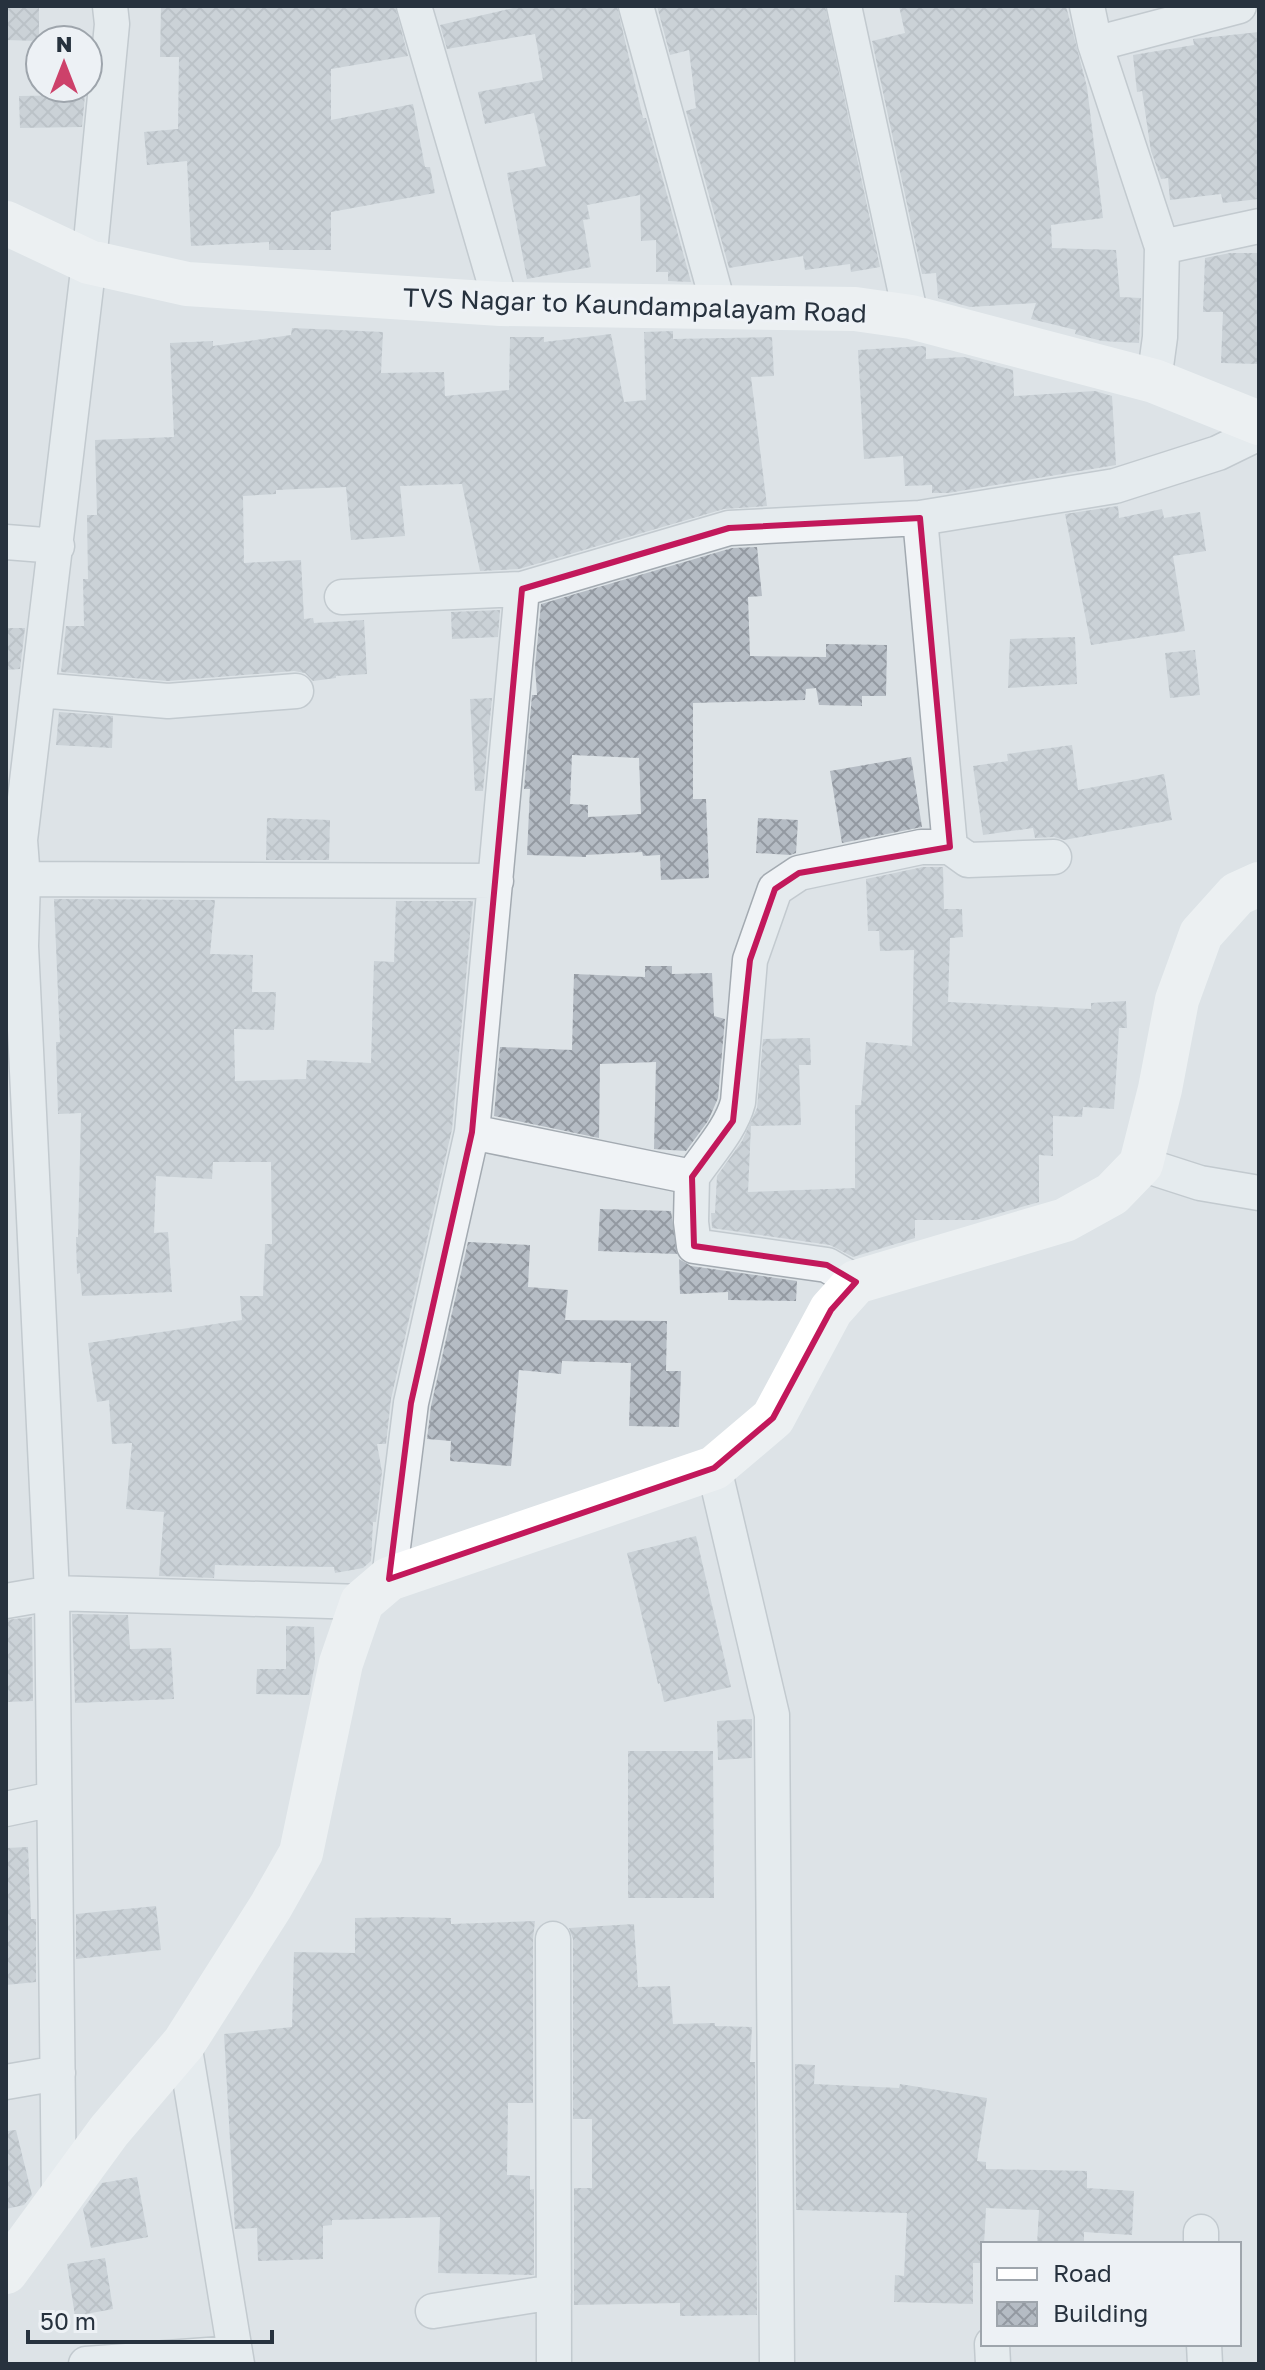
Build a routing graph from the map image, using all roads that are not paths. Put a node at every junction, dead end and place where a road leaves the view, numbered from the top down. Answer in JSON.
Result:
{"nodes":[{"id":1,"x":110,"y":6,"type":"edge"},
{"id":2,"x":414,"y":6,"type":"edge"},
{"id":3,"x":636,"y":6,"type":"edge"},
{"id":4,"x":844,"y":6,"type":"edge"},
{"id":5,"x":1087,"y":6,"type":"edge"},
{"id":6,"x":1239,"y":6,"type":"edge"},
{"id":7,"x":1095,"y":44,"type":"junction"},
{"id":8,"x":6,"y":223,"type":"edge"},
{"id":9,"x":1259,"y":226,"type":"edge"},
{"id":10,"x":1162,"y":247,"type":"junction"},
{"id":11,"x":89,"y":262,"type":"junction"},
{"id":12,"x":501,"y":304,"type":"junction"},
{"id":13,"x":719,"y":307,"type":"junction"},
{"id":14,"x":911,"y":317,"type":"junction"},
{"id":15,"x":1154,"y":381,"type":"junction"},
{"id":16,"x":1259,"y":423,"type":"edge"},
{"id":17,"x":1259,"y":433,"type":"edge"},
{"id":18,"x":920,"y":518,"type":"junction"},
{"id":19,"x":6,"y":542,"type":"edge"},
{"id":20,"x":57,"y":546,"type":"junction"},
{"id":21,"x":522,"y":589,"type":"junction"},
{"id":22,"x":342,"y":597,"type":"dead end"},
{"id":23,"x":39,"y":690,"type":"junction"},
{"id":24,"x":296,"y":691,"type":"dead end"},
{"id":25,"x":20,"y":736,"type":"edge"},
{"id":26,"x":950,"y":847,"type":"junction"},
{"id":27,"x":1054,"y":857,"type":"dead end"},
{"id":28,"x":23,"y":879,"type":"junction"},
{"id":29,"x":496,"y":881,"type":"junction"},
{"id":30,"x":1259,"y":884,"type":"edge"},
{"id":31,"x":14,"y":946,"type":"edge"},
{"id":32,"x":472,"y":1132,"type":"junction"},
{"id":33,"x":19,"y":1150,"type":"edge"},
{"id":34,"x":1141,"y":1164,"type":"junction"},
{"id":35,"x":692,"y":1177,"type":"junction"},
{"id":36,"x":1259,"y":1193,"type":"edge"},
{"id":37,"x":856,"y":1282,"type":"junction"},
{"id":38,"x":714,"y":1468,"type":"junction"},
{"id":39,"x":376,"y":1590,"type":"junction"},
{"id":40,"x":52,"y":1593,"type":"junction"},
{"id":41,"x":6,"y":1601,"type":"edge"},
{"id":42,"x":53,"y":1799,"type":"junction"},
{"id":43,"x":6,"y":1809,"type":"edge"},
{"id":44,"x":553,"y":1939,"type":"dead end"},
{"id":45,"x":184,"y":2043,"type":"junction"},
{"id":46,"x":58,"y":2073,"type":"junction"},
{"id":47,"x":6,"y":2082,"type":"edge"},
{"id":48,"x":34,"y":2221,"type":"edge"},
{"id":49,"x":6,"y":2272,"type":"edge"},
{"id":50,"x":554,"y":2292,"type":"junction"},
{"id":51,"x":433,"y":2311,"type":"dead end"},
{"id":52,"x":236,"y":2358,"type":"edge"},
{"id":53,"x":86,"y":2364,"type":"edge"},
{"id":54,"x":554,"y":2364,"type":"edge"},
{"id":55,"x":777,"y":2364,"type":"edge"}],
"edges":[{"from":1,"to":11,"type":"street"},
{"from":2,"to":12,"type":"street"},
{"from":3,"to":13,"type":"street"},
{"from":4,"to":14,"type":"street"},
{"from":5,"to":7,"type":"street"},
{"from":6,"to":7,"type":"street"},
{"from":7,"to":10,"type":"street"},
{"from":8,"to":11,"type":"main road","name":"TVS Nagar to Kaundampalayam Road"},
{"from":9,"to":10,"type":"street"},
{"from":10,"to":15,"type":"street"},
{"from":11,"to":12,"type":"main road","name":"TVS Nagar to Kaundampalayam Road"},
{"from":11,"to":20,"type":"street"},
{"from":12,"to":13,"type":"main road","name":"TVS Nagar to Kaundampalayam Road"},
{"from":13,"to":14,"type":"main road","name":"TVS Nagar to Kaundampalayam Road"},
{"from":14,"to":15,"type":"main road","name":"TVS Nagar to Kaundampalayam Road"},
{"from":15,"to":16,"type":"main road","name":"TVS Nagar to Kaundampalayam Road"},
{"from":17,"to":18,"type":"street"},
{"from":18,"to":21,"type":"street"},
{"from":18,"to":26,"type":"street"},
{"from":19,"to":20,"type":"street"},
{"from":20,"to":23,"type":"street"},
{"from":21,"to":22,"type":"street"},
{"from":21,"to":29,"type":"street"},
{"from":23,"to":24,"type":"street"},
{"from":23,"to":25,"type":"street"},
{"from":25,"to":28,"type":"street"},
{"from":26,"to":27,"type":"street"},
{"from":26,"to":35,"type":"street"},
{"from":28,"to":29,"type":"street"},
{"from":28,"to":31,"type":"street"},
{"from":29,"to":32,"type":"street"},
{"from":30,"to":34,"type":"main road"},
{"from":31,"to":33,"type":"street"},
{"from":32,"to":35,"type":"street"},
{"from":32,"to":39,"type":"street"},
{"from":33,"to":40,"type":"street"},
{"from":34,"to":36,"type":"street"},
{"from":34,"to":37,"type":"main road"},
{"from":35,"to":37,"type":"street"},
{"from":37,"to":38,"type":"main road"},
{"from":38,"to":39,"type":"main road"},
{"from":38,"to":55,"type":"street"},
{"from":39,"to":40,"type":"street"},
{"from":39,"to":45,"type":"main road"},
{"from":40,"to":41,"type":"street"},
{"from":40,"to":42,"type":"street"},
{"from":42,"to":43,"type":"street"},
{"from":42,"to":46,"type":"street"},
{"from":44,"to":50,"type":"street"},
{"from":45,"to":48,"type":"main road"},
{"from":45,"to":52,"type":"street"},
{"from":46,"to":47,"type":"street"},
{"from":46,"to":48,"type":"street"},
{"from":48,"to":49,"type":"main road"},
{"from":50,"to":51,"type":"street"},
{"from":50,"to":54,"type":"street"},
{"from":52,"to":53,"type":"street"}]}
